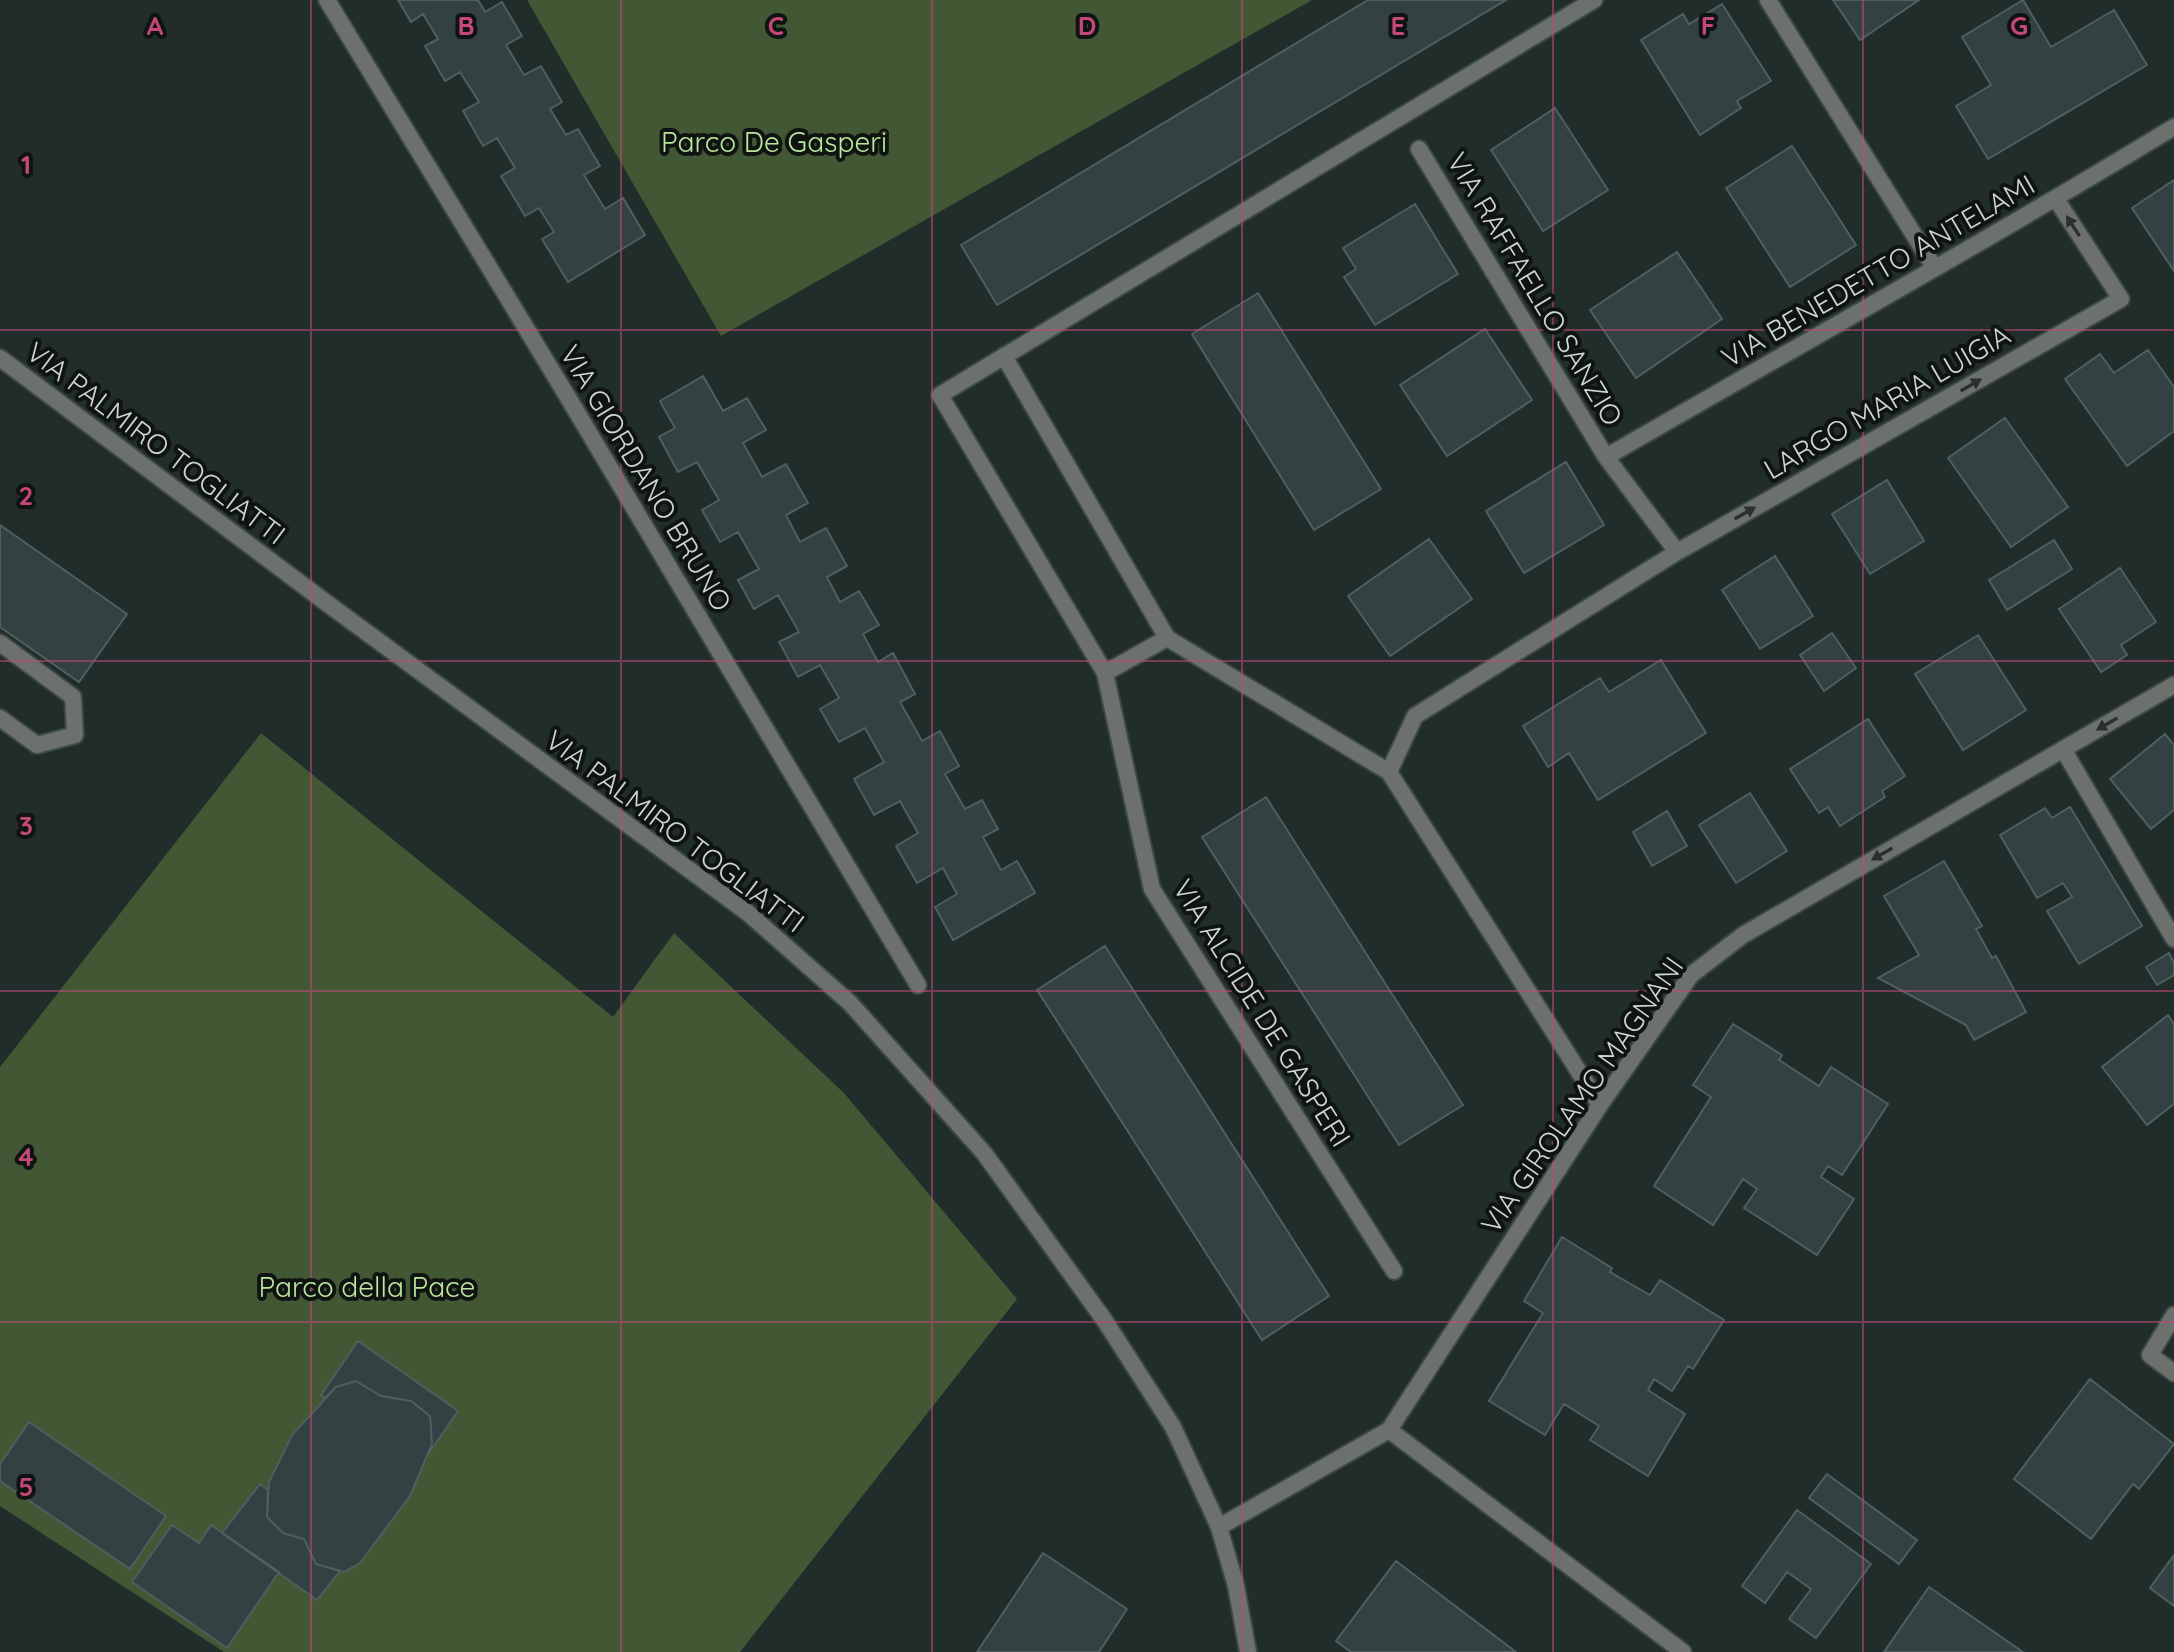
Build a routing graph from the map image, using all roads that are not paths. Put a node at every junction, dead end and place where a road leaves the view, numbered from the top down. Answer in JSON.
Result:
{"nodes":[{"id":1,"x":327,"y":0,"type":"edge"},
{"id":2,"x":1594,"y":0,"type":"edge"},
{"id":3,"x":1768,"y":0,"type":"edge"},
{"id":4,"x":2174,"y":127,"type":"edge"},
{"id":5,"x":1419,"y":149,"type":"dead end"},
{"id":6,"x":2056,"y":199,"type":"junction"},
{"id":7,"x":1934,"y":267,"type":"junction"},
{"id":8,"x":1004,"y":356,"type":"junction"},
{"id":9,"x":0,"y":358,"type":"edge"},
{"id":10,"x":1606,"y":457,"type":"junction"},
{"id":11,"x":1677,"y":552,"type":"junction"},
{"id":12,"x":1167,"y":638,"type":"junction"},
{"id":13,"x":0,"y":643,"type":"edge"},
{"id":14,"x":1105,"y":673,"type":"junction"},
{"id":15,"x":2174,"y":685,"type":"edge"},
{"id":16,"x":0,"y":718,"type":"edge"},
{"id":17,"x":2063,"y":749,"type":"junction"},
{"id":18,"x":1389,"y":772,"type":"junction"},
{"id":19,"x":2174,"y":939,"type":"edge"},
{"id":20,"x":918,"y":985,"type":"dead end"},
{"id":21,"x":1600,"y":1105,"type":"junction"},
{"id":22,"x":1394,"y":1271,"type":"dead end"},
{"id":23,"x":2174,"y":1315,"type":"edge"},
{"id":24,"x":2174,"y":1373,"type":"edge"},
{"id":25,"x":1389,"y":1430,"type":"junction"},
{"id":26,"x":1219,"y":1527,"type":"junction"},
{"id":27,"x":1248,"y":1652,"type":"edge"},
{"id":28,"x":1683,"y":1652,"type":"edge"}],
"edges":[{"from":1,"to":20,"type":"street","name":"VIA GIORDANO BRUNO"},
{"from":2,"to":8,"type":"street"},
{"from":3,"to":7,"type":"street"},
{"from":4,"to":6,"type":"street","name":"VIA BENEDETTO ANTELAMI"},
{"from":5,"to":10,"type":"street","name":"VIA RAFFAELLO SANZIO"},
{"from":6,"to":7,"type":"street","name":"VIA BENEDETTO ANTELAMI"},
{"from":11,"to":6,"type":"street","name":"LARGO MARIA LUIGIA","one_way":true},
{"from":7,"to":10,"type":"street","name":"VIA BENEDETTO ANTELAMI"},
{"from":8,"to":12,"type":"street"},
{"from":8,"to":14,"type":"street","name":"VIA ALCIDE DE GASPERI"},
{"from":9,"to":26,"type":"street","name":"VIA PALMIRO TOGLIATTI"},
{"from":10,"to":11,"type":"street"},
{"from":11,"to":18,"type":"street"},
{"from":12,"to":14,"type":"street"},
{"from":12,"to":18,"type":"street"},
{"from":13,"to":16,"type":"street"},
{"from":14,"to":22,"type":"street","name":"VIA ALCIDE DE GASPERI"},
{"from":15,"to":17,"type":"street","name":"VIA GIROLAMO MAGNANI","one_way":true},
{"from":17,"to":19,"type":"street"},
{"from":17,"to":21,"type":"street","name":"VIA GIROLAMO MAGNANI","one_way":true},
{"from":18,"to":21,"type":"street"},
{"from":21,"to":25,"type":"street","name":"VIA GIROLAMO MAGNANI"},
{"from":23,"to":24,"type":"street"},
{"from":25,"to":26,"type":"street","name":"VIA GIROLAMO MAGNANI"},
{"from":25,"to":28,"type":"street"},
{"from":26,"to":27,"type":"street","name":"VIA PALMIRO TOGLIATTI"}]}
